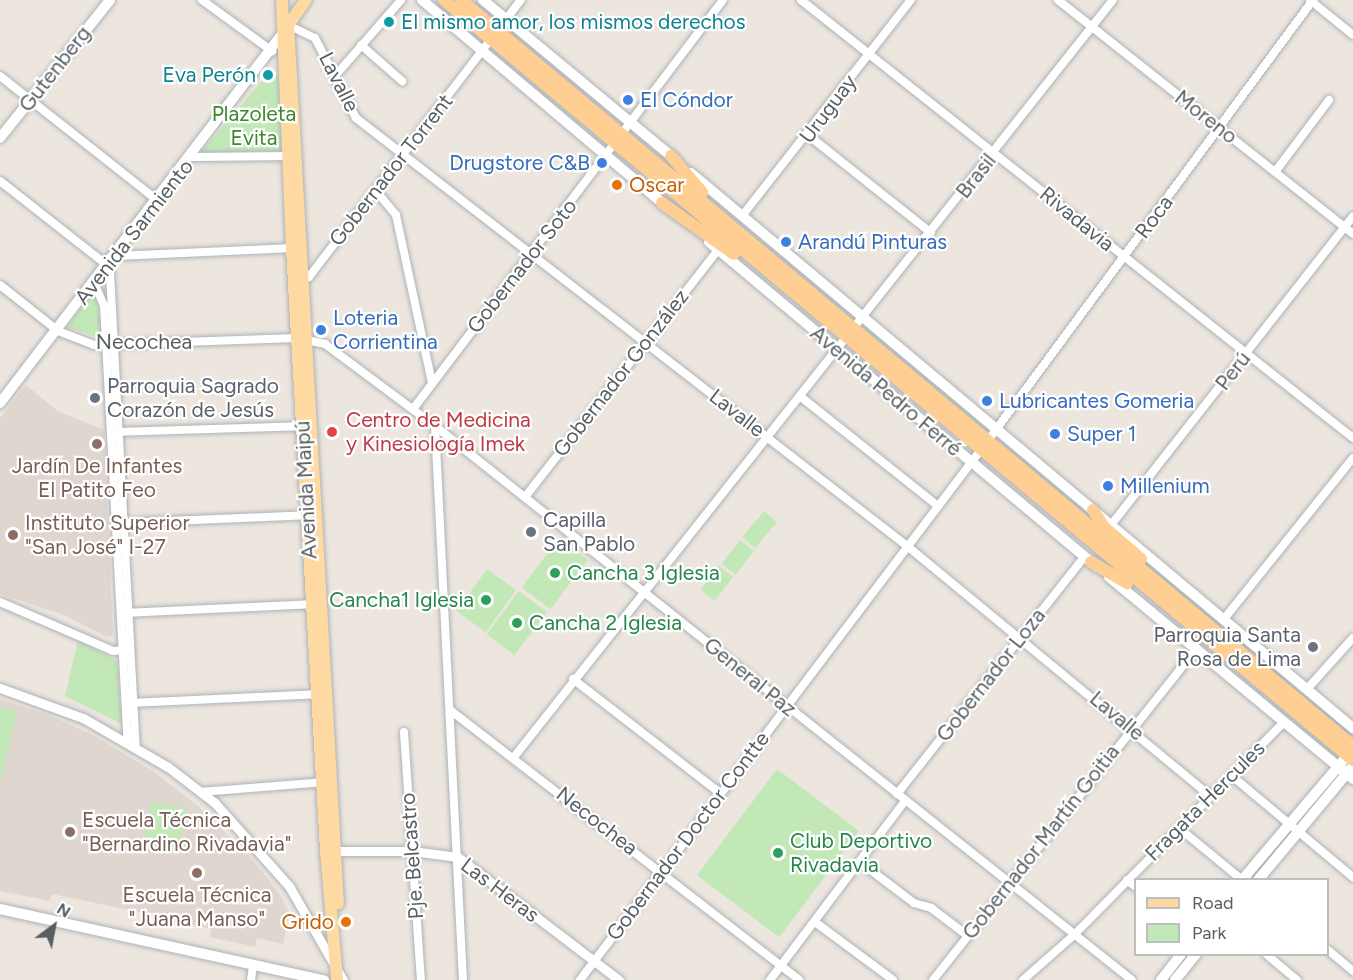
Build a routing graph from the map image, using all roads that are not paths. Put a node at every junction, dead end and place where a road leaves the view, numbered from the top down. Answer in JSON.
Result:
{"nodes":[{"id":1,"x":110,"y":0,"type":"edge"},
{"id":2,"x":202,"y":0,"type":"edge"},
{"id":3,"x":282,"y":0,"type":"edge"},
{"id":4,"x":306,"y":0,"type":"edge"},
{"id":5,"x":401,"y":0,"type":"edge"},
{"id":6,"x":422,"y":0,"type":"edge"},
{"id":7,"x":444,"y":0,"type":"edge"},
{"id":8,"x":461,"y":0,"type":"edge"},
{"id":9,"x":483,"y":0,"type":"edge"},
{"id":10,"x":521,"y":0,"type":"edge"},
{"id":11,"x":723,"y":0,"type":"edge"},
{"id":12,"x":801,"y":0,"type":"edge"},
{"id":13,"x":911,"y":0,"type":"edge"},
{"id":14,"x":1058,"y":0,"type":"edge"},
{"id":15,"x":1113,"y":0,"type":"edge"},
{"id":16,"x":1311,"y":1,"type":"edge"},
{"id":17,"x":506,"y":20,"type":"junction"},
{"id":18,"x":285,"y":24,"type":"junction"},
{"id":19,"x":1092,"y":28,"type":"junction"},
{"id":20,"x":1353,"y":35,"type":"edge"},
{"id":21,"x":281,"y":36,"type":"junction"},
{"id":22,"x":494,"y":36,"type":"junction"},
{"id":23,"x":361,"y":45,"type":"junction"},
{"id":24,"x":272,"y":51,"type":"junction"},
{"id":25,"x":482,"y":51,"type":"junction"},
{"id":26,"x":869,"y":54,"type":"junction"},
{"id":27,"x":0,"y":76,"type":"edge"},
{"id":28,"x":335,"y":76,"type":"junction"},
{"id":29,"x":402,"y":81,"type":"dead end"},
{"id":30,"x":1329,"y":100,"type":"dead end"},
{"id":31,"x":30,"y":101,"type":"junction"},
{"id":32,"x":632,"y":124,"type":"junction"},
{"id":33,"x":1219,"y":127,"type":"junction"},
{"id":34,"x":808,"y":135,"type":"junction"},
{"id":35,"x":0,"y":138,"type":"edge"},
{"id":36,"x":620,"y":140,"type":"junction"},
{"id":37,"x":994,"y":152,"type":"junction"},
{"id":38,"x":404,"y":153,"type":"junction"},
{"id":39,"x":292,"y":156,"type":"junction"},
{"id":40,"x":608,"y":156,"type":"junction"},
{"id":41,"x":671,"y":156,"type":"junction"},
{"id":42,"x":191,"y":157,"type":"junction"},
{"id":43,"x":1275,"y":172,"type":"junction"},
{"id":44,"x":0,"y":181,"type":"edge"},
{"id":45,"x":376,"y":191,"type":"junction"},
{"id":46,"x":158,"y":201,"type":"junction"},
{"id":47,"x":662,"y":203,"type":"junction"},
{"id":48,"x":742,"y":216,"type":"junction"},
{"id":49,"x":1353,"y":216,"type":"edge"},
{"id":50,"x":1344,"y":227,"type":"junction"},
{"id":51,"x":931,"y":233,"type":"junction"},
{"id":52,"x":1353,"y":234,"type":"edge"},
{"id":53,"x":745,"y":235,"type":"junction"},
{"id":54,"x":296,"y":248,"type":"junction"},
{"id":55,"x":718,"y":250,"type":"junction"},
{"id":56,"x":533,"y":252,"type":"junction"},
{"id":57,"x":116,"y":256,"type":"junction"},
{"id":58,"x":1124,"y":257,"type":"junction"},
{"id":59,"x":108,"y":266,"type":"junction"},
{"id":60,"x":298,"y":280,"type":"junction"},
{"id":61,"x":94,"y":282,"type":"junction"},
{"id":62,"x":0,"y":285,"type":"edge"},
{"id":63,"x":789,"y":292,"type":"junction"},
{"id":64,"x":855,"y":330,"type":"junction"},
{"id":65,"x":58,"y":331,"type":"junction"},
{"id":66,"x":302,"y":338,"type":"junction"},
{"id":67,"x":644,"y":341,"type":"junction"},
{"id":68,"x":111,"y":346,"type":"junction"},
{"id":69,"x":838,"y":351,"type":"junction"},
{"id":70,"x":1246,"y":354,"type":"junction"},
{"id":71,"x":432,"y":383,"type":"junction"},
{"id":72,"x":2,"y":396,"type":"edge"},
{"id":73,"x":801,"y":397,"type":"junction"},
{"id":74,"x":413,"y":409,"type":"junction"},
{"id":75,"x":307,"y":426,"type":"junction"},
{"id":76,"x":435,"y":426,"type":"junction"},
{"id":77,"x":995,"y":430,"type":"junction"},
{"id":78,"x":115,"y":432,"type":"junction"},
{"id":79,"x":768,"y":436,"type":"junction"},
{"id":80,"x":1353,"y":438,"type":"edge"},
{"id":81,"x":983,"y":446,"type":"junction"},
{"id":82,"x":1353,"y":458,"type":"edge"},
{"id":83,"x":971,"y":462,"type":"junction"},
{"id":84,"x":525,"y":497,"type":"junction"},
{"id":85,"x":938,"y":506,"type":"junction"},
{"id":86,"x":1093,"y":510,"type":"junction"},
{"id":87,"x":312,"y":514,"type":"junction"},
{"id":88,"x":121,"y":523,"type":"junction"},
{"id":89,"x":1111,"y":525,"type":"junction"},
{"id":90,"x":907,"y":546,"type":"junction"},
{"id":91,"x":1088,"y":559,"type":"junction"},
{"id":92,"x":643,"y":592,"type":"junction"},
{"id":93,"x":0,"y":602,"type":"edge"},
{"id":94,"x":316,"y":604,"type":"junction"},
{"id":95,"x":125,"y":613,"type":"junction"},
{"id":96,"x":1224,"y":619,"type":"junction"},
{"id":97,"x":1217,"y":633,"type":"junction"},
{"id":98,"x":1020,"y":636,"type":"junction"},
{"id":99,"x":1353,"y":638,"type":"edge"},
{"id":100,"x":1208,"y":642,"type":"junction"},
{"id":101,"x":127,"y":650,"type":"junction"},
{"id":102,"x":1196,"y":650,"type":"junction"},
{"id":103,"x":573,"y":679,"type":"junction"},
{"id":104,"x":0,"y":687,"type":"edge"},
{"id":105,"x":1307,"y":689,"type":"junction"},
{"id":106,"x":321,"y":694,"type":"junction"},
{"id":107,"x":130,"y":703,"type":"junction"},
{"id":108,"x":786,"y":706,"type":"junction"},
{"id":109,"x":450,"y":710,"type":"junction"},
{"id":110,"x":1284,"y":722,"type":"junction"},
{"id":111,"x":1131,"y":728,"type":"junction"},
{"id":112,"x":1353,"y":728,"type":"edge"},
{"id":113,"x":404,"y":732,"type":"dead end"},
{"id":114,"x":132,"y":745,"type":"junction"},
{"id":115,"x":514,"y":756,"type":"junction"},
{"id":116,"x":1350,"y":762,"type":"edge"},
{"id":117,"x":1232,"y":776,"type":"junction"},
{"id":118,"x":327,"y":782,"type":"junction"},
{"id":119,"x":201,"y":792,"type":"junction"},
{"id":120,"x":720,"y":793,"type":"junction"},
{"id":121,"x":897,"y":794,"type":"junction"},
{"id":122,"x":1210,"y":796,"type":"junction"},
{"id":123,"x":905,"y":801,"type":"junction"},
{"id":124,"x":1293,"y":827,"type":"junction"},
{"id":125,"x":1179,"y":828,"type":"junction"},
{"id":126,"x":330,"y":851,"type":"junction"},
{"id":127,"x":412,"y":851,"type":"junction"},
{"id":128,"x":458,"y":857,"type":"junction"},
{"id":129,"x":860,"y":862,"type":"junction"},
{"id":130,"x":662,"y":871,"type":"junction"},
{"id":131,"x":1353,"y":877,"type":"edge"},
{"id":132,"x":1241,"y":878,"type":"edge"},
{"id":133,"x":1243,"y":878,"type":"edge"},
{"id":134,"x":1259,"y":878,"type":"edge"},
{"id":135,"x":1127,"y":880,"type":"junction"},
{"id":136,"x":1009,"y":884,"type":"junction"},
{"id":137,"x":1134,"y":885,"type":"edge"},
{"id":138,"x":0,"y":909,"type":"edge"},
{"id":139,"x":815,"y":922,"type":"junction"},
{"id":140,"x":1074,"y":934,"type":"junction"},
{"id":141,"x":968,"y":936,"type":"junction"},
{"id":142,"x":1329,"y":951,"type":"edge"},
{"id":143,"x":1179,"y":956,"type":"edge"},
{"id":144,"x":1194,"y":956,"type":"edge"},
{"id":145,"x":1268,"y":956,"type":"edge"},
{"id":146,"x":335,"y":961,"type":"junction"},
{"id":147,"x":594,"y":962,"type":"junction"},
{"id":148,"x":253,"y":965,"type":"junction"},
{"id":149,"x":782,"y":966,"type":"junction"},
{"id":150,"x":1353,"y":971,"type":"edge"},
{"id":151,"x":250,"y":980,"type":"edge"},
{"id":152,"x":324,"y":980,"type":"edge"},
{"id":153,"x":337,"y":980,"type":"edge"},
{"id":154,"x":343,"y":980,"type":"edge"},
{"id":155,"x":421,"y":980,"type":"edge"},
{"id":156,"x":463,"y":980,"type":"edge"},
{"id":157,"x":580,"y":980,"type":"edge"},
{"id":158,"x":619,"y":980,"type":"edge"},
{"id":159,"x":770,"y":980,"type":"edge"},
{"id":160,"x":799,"y":980,"type":"edge"},
{"id":161,"x":893,"y":980,"type":"edge"},
{"id":162,"x":933,"y":980,"type":"edge"},
{"id":163,"x":1023,"y":980,"type":"edge"},
{"id":164,"x":1132,"y":980,"type":"edge"},
{"id":165,"x":1161,"y":980,"type":"edge"},
{"id":166,"x":1175,"y":980,"type":"edge"},
{"id":167,"x":1297,"y":980,"type":"edge"}],
"edges":[{"from":1,"to":31,"type":"main road","name":"Gutenberg"},
{"from":2,"to":24,"type":"street"},
{"from":3,"to":18,"type":"main road","name":"Avenida Maipú"},
{"from":4,"to":18,"type":"main road","name":"Avenida Sarmiento"},
{"from":5,"to":23,"type":"street"},
{"from":6,"to":25,"type":"main road","name":"Avenida Pedro Ferré"},
{"from":7,"to":22,"type":"highway","name":"Avenida Pedro Ferré"},
{"from":8,"to":22,"type":"highway","name":"Avenida Pedro Ferré"},
{"from":9,"to":17,"type":"main road","name":"Avenida Pedro Ferré"},
{"from":10,"to":17,"type":"street","name":"Gobernador Torrent"},
{"from":11,"to":32,"type":"street","name":"Gobernador Soto"},
{"from":12,"to":26,"type":"street","name":"Rivadavia"},
{"from":13,"to":26,"type":"street","name":"Uruguay"},
{"from":14,"to":19,"type":"street","name":"Moreno"},
{"from":15,"to":19,"type":"street","name":"Brasil"},
{"from":16,"to":20,"type":"street"},
{"from":16,"to":33,"type":"street","name":"Roca"},
{"from":17,"to":22,"type":"street","name":"Gobernador Torrent"},
{"from":17,"to":32,"type":"main road","name":"Avenida Pedro Ferré"},
{"from":18,"to":21,"type":"main road","name":"Avenida Sarmiento"},
{"from":18,"to":28,"type":"street","name":"Lavalle"},
{"from":18,"to":39,"type":"main road","name":"Avenida Maipú"},
{"from":19,"to":33,"type":"street","name":"Moreno"},
{"from":19,"to":37,"type":"street","name":"Brasil"},
{"from":21,"to":24,"type":"main road","name":"Avenida Sarmiento"},
{"from":21,"to":39,"type":"main road","name":"Avenida Maipú"},
{"from":22,"to":25,"type":"street","name":"Gobernador Torrent"},
{"from":22,"to":36,"type":"highway","name":"Avenida Pedro Ferré"},
{"from":23,"to":28,"type":"street"},
{"from":23,"to":29,"type":"street"},
{"from":24,"to":42,"type":"main road","name":"Avenida Sarmiento"},
{"from":25,"to":38,"type":"street","name":"Gobernador Torrent"},
{"from":25,"to":40,"type":"main road","name":"Avenida Pedro Ferré"},
{"from":26,"to":34,"type":"street","name":"Uruguay"},
{"from":26,"to":37,"type":"street","name":"Rivadavia"},
{"from":27,"to":31,"type":"street"},
{"from":28,"to":38,"type":"street","name":"Lavalle"},
{"from":30,"to":43,"type":"street"},
{"from":31,"to":35,"type":"main road","name":"Gutenberg"},
{"from":31,"to":46,"type":"street"},
{"from":32,"to":36,"type":"street","name":"Gobernador Soto"},
{"from":32,"to":41,"type":"main road","name":"Avenida Pedro Ferré"},
{"from":33,"to":43,"type":"street","name":"Moreno"},
{"from":33,"to":58,"type":"street","name":"Roca"},
{"from":34,"to":48,"type":"street","name":"Uruguay"},
{"from":34,"to":51,"type":"street"},
{"from":36,"to":40,"type":"street","name":"Gobernador Soto"},
{"from":36,"to":53,"type":"highway","name":"Avenida Pedro Ferré"},
{"from":36,"to":63,"type":"highway","name":"Avenida Pedro Ferré"},
{"from":37,"to":51,"type":"street","name":"Brasil"},
{"from":37,"to":58,"type":"street","name":"Rivadavia"},
{"from":38,"to":45,"type":"street","name":"Gobernador Torrent"},
{"from":38,"to":56,"type":"street","name":"Lavalle"},
{"from":39,"to":42,"type":"street"},
{"from":39,"to":54,"type":"main road","name":"Avenida Maipú"},
{"from":40,"to":47,"type":"main road","name":"Avenida Pedro Ferré"},
{"from":40,"to":56,"type":"street","name":"Gobernador Soto"},
{"from":41,"to":48,"type":"main road","name":"Avenida Pedro Ferré"},
{"from":41,"to":53,"type":"highway"},
{"from":42,"to":46,"type":"main road","name":"Avenida Sarmiento"},
{"from":43,"to":50,"type":"street","name":"Moreno"},
{"from":44,"to":59,"type":"street"},
{"from":45,"to":60,"type":"street","name":"Gobernador Torrent"},
{"from":45,"to":71,"type":"street"},
{"from":46,"to":57,"type":"main road","name":"Avenida Sarmiento"},
{"from":47,"to":55,"type":"main road","name":"Avenida Pedro Ferré"},
{"from":47,"to":63,"type":"highway"},
{"from":48,"to":64,"type":"main road","name":"Avenida Pedro Ferré"},
{"from":49,"to":50,"type":"street","name":"Perú"},
{"from":50,"to":52,"type":"street","name":"Moreno"},
{"from":50,"to":70,"type":"street","name":"Perú"},
{"from":51,"to":64,"type":"street","name":"Brasil"},
{"from":53,"to":64,"type":"highway","name":"Avenida Pedro Ferré"},
{"from":54,"to":57,"type":"street"},
{"from":54,"to":60,"type":"main road","name":"Avenida Maipú"},
{"from":55,"to":67,"type":"street","name":"Gobernador González"},
{"from":55,"to":69,"type":"main road","name":"Avenida Pedro Ferré"},
{"from":56,"to":67,"type":"street","name":"Lavalle"},
{"from":56,"to":71,"type":"street","name":"Gobernador Soto"},
{"from":57,"to":59,"type":"main road","name":"Avenida Sarmiento"},
{"from":58,"to":70,"type":"street","name":"Rivadavia"},
{"from":58,"to":77,"type":"street","name":"Roca"},
{"from":59,"to":61,"type":"main road","name":"Avenida Sarmiento"},
{"from":59,"to":68,"type":"street"},
{"from":60,"to":66,"type":"main road","name":"Avenida Maipú"},
{"from":61,"to":65,"type":"main road","name":"Avenida Sarmiento"},
{"from":61,"to":68,"type":"street"},
{"from":62,"to":65,"type":"street","name":"Necochea"},
{"from":63,"to":64,"type":"highway","name":"Avenida Pedro Ferré"},
{"from":64,"to":69,"type":"street","name":"Brasil"},
{"from":64,"to":77,"type":"main road","name":"Avenida Pedro Ferré"},
{"from":64,"to":81,"type":"highway","name":"Avenida Pedro Ferré"},
{"from":65,"to":68,"type":"street","name":"Necochea"},
{"from":65,"to":72,"type":"main road","name":"Avenida Sarmiento"},
{"from":66,"to":68,"type":"street","name":"Necochea"},
{"from":66,"to":74,"type":"street","name":"General Paz"},
{"from":66,"to":75,"type":"main road","name":"Avenida Maipú"},
{"from":67,"to":79,"type":"street","name":"Lavalle"},
{"from":67,"to":84,"type":"street","name":"Gobernador González"},
{"from":68,"to":78,"type":"street"},
{"from":69,"to":73,"type":"street","name":"Brasil"},
{"from":69,"to":83,"type":"main road","name":"Avenida Pedro Ferré"},
{"from":70,"to":80,"type":"street","name":"Rivadavia"},
{"from":70,"to":89,"type":"street","name":"Perú"},
{"from":71,"to":74,"type":"street","name":"Gobernador Soto"},
{"from":73,"to":79,"type":"street","name":"Brasil"},
{"from":73,"to":85,"type":"street"},
{"from":74,"to":76,"type":"street","name":"General Paz"},
{"from":75,"to":78,"type":"street"},
{"from":75,"to":87,"type":"main road","name":"Avenida Maipú"},
{"from":76,"to":84,"type":"street","name":"General Paz"},
{"from":76,"to":109,"type":"street"},
{"from":77,"to":81,"type":"street","name":"Roca"},
{"from":77,"to":86,"type":"main road","name":"Avenida Pedro Ferré"},
{"from":78,"to":88,"type":"street"},
{"from":79,"to":90,"type":"street","name":"Lavalle"},
{"from":79,"to":92,"type":"street","name":"Brasil"},
{"from":81,"to":83,"type":"street","name":"Roca"},
{"from":81,"to":97,"type":"highway","name":"Avenida Pedro Ferré"},
{"from":81,"to":100,"type":"highway","name":"Avenida Pedro Ferré"},
{"from":82,"to":96,"type":"street"},
{"from":83,"to":85,"type":"street","name":"Gobernador Doctor Contte"},
{"from":83,"to":91,"type":"main road","name":"Avenida Pedro Ferré"},
{"from":84,"to":92,"type":"street","name":"General Paz"},
{"from":85,"to":90,"type":"street","name":"Gobernador Doctor Contte"},
{"from":86,"to":89,"type":"main road","name":"Avenida Pedro Ferré"},
{"from":86,"to":97,"type":"highway"},
{"from":87,"to":88,"type":"street"},
{"from":87,"to":94,"type":"main road","name":"Avenida Maipú"},
{"from":88,"to":95,"type":"street"},
{"from":89,"to":96,"type":"main road","name":"Avenida Pedro Ferré"},
{"from":90,"to":98,"type":"street","name":"Lavalle"},
{"from":90,"to":108,"type":"street","name":"Gobernador Doctor Contte"},
{"from":91,"to":98,"type":"street","name":"Gobernador Loza"},
{"from":91,"to":100,"type":"highway"},
{"from":91,"to":102,"type":"main road","name":"Avenida Pedro Ferré"},
{"from":92,"to":103,"type":"street","name":"Brasil"},
{"from":92,"to":108,"type":"street","name":"General Paz"},
{"from":93,"to":101,"type":"street"},
{"from":94,"to":95,"type":"street"},
{"from":94,"to":106,"type":"main road","name":"Avenida Maipú"},
{"from":95,"to":101,"type":"street"},
{"from":96,"to":105,"type":"main road","name":"Avenida Pedro Ferré"},
{"from":97,"to":116,"type":"highway","name":"Avenida Pedro Ferré"},
{"from":98,"to":111,"type":"street","name":"Lavalle"},
{"from":98,"to":121,"type":"street","name":"Gobernador Loza"},
{"from":99,"to":105,"type":"street"},
{"from":100,"to":116,"type":"highway","name":"Avenida Pedro Ferré"},
{"from":101,"to":107,"type":"street"},
{"from":102,"to":110,"type":"main road","name":"Avenida Pedro Ferré"},
{"from":102,"to":111,"type":"street","name":"Gobernador Martín Goitia"},
{"from":103,"to":115,"type":"street","name":"Brasil"},
{"from":103,"to":120,"type":"street"},
{"from":104,"to":114,"type":"street"},
{"from":105,"to":112,"type":"main road","name":"Avenida Pedro Ferré"},
{"from":106,"to":107,"type":"street"},
{"from":106,"to":118,"type":"main road","name":"Avenida Maipú"},
{"from":107,"to":114,"type":"street"},
{"from":108,"to":120,"type":"street","name":"Gobernador Doctor Contte"},
{"from":108,"to":121,"type":"street","name":"General Paz"},
{"from":109,"to":115,"type":"street","name":"Necochea"},
{"from":109,"to":128,"type":"street"},
{"from":110,"to":116,"type":"main road","name":"Avenida Pedro Ferré"},
{"from":110,"to":117,"type":"street","name":"Fragata Hercules"},
{"from":111,"to":122,"type":"street","name":"Lavalle"},
{"from":111,"to":136,"type":"street","name":"Gobernador Martín Goitia"},
{"from":113,"to":127,"type":"street","name":"Pje. Belcastro"},
{"from":114,"to":119,"type":"street"},
{"from":115,"to":130,"type":"street","name":"Necochea"},
{"from":116,"to":124,"type":"main road"},
{"from":117,"to":122,"type":"street","name":"Fragata Hercules"},
{"from":117,"to":124,"type":"street"},
{"from":118,"to":119,"type":"street"},
{"from":118,"to":126,"type":"main road","name":"Avenida Maipú"},
{"from":119,"to":146,"type":"street"},
{"from":120,"to":130,"type":"street","name":"Gobernador Doctor Contte"},
{"from":121,"to":123,"type":"street","name":"General Paz"},
{"from":122,"to":125,"type":"street","name":"Fragata Hercules"},
{"from":123,"to":129,"type":"street"},
{"from":123,"to":136,"type":"street","name":"General Paz"},
{"from":124,"to":131,"type":"street"},
{"from":124,"to":133,"type":"main road"},
{"from":124,"to":134,"type":"main road"},
{"from":125,"to":132,"type":"street"},
{"from":125,"to":135,"type":"street","name":"Fragata Hercules"},
{"from":126,"to":127,"type":"street","name":"Las Heras"},
{"from":126,"to":146,"type":"main road","name":"Avenida Maipú"},
{"from":126,"to":154,"type":"main road","name":"Avenida Maipú"},
{"from":127,"to":128,"type":"street","name":"Las Heras"},
{"from":127,"to":155,"type":"street","name":"Pje. Belcastro"},
{"from":128,"to":147,"type":"street","name":"Las Heras"},
{"from":128,"to":156,"type":"street"},
{"from":129,"to":139,"type":"street"},
{"from":129,"to":141,"type":"street"},
{"from":130,"to":147,"type":"street","name":"Gobernador Doctor Contte"},
{"from":130,"to":149,"type":"street","name":"Necochea"},
{"from":135,"to":137,"type":"street"},
{"from":135,"to":140,"type":"street","name":"Fragata Hercules"},
{"from":136,"to":140,"type":"street","name":"General Paz"},
{"from":136,"to":141,"type":"street","name":"Gobernador Martín Goitia"},
{"from":138,"to":148,"type":"main road"},
{"from":139,"to":149,"type":"street"},
{"from":139,"to":161,"type":"street"},
{"from":140,"to":163,"type":"street","name":"Fragata Hercules"},
{"from":140,"to":164,"type":"street","name":"General Paz"},
{"from":141,"to":162,"type":"street","name":"Gobernador Martín Goitia"},
{"from":142,"to":150,"type":"street"},
{"from":143,"to":165,"type":"main road"},
{"from":144,"to":166,"type":"main road"},
{"from":145,"to":167,"type":"street"},
{"from":146,"to":153,"type":"main road","name":"Avenida Maipú"},
{"from":146,"to":154,"type":"street"},
{"from":147,"to":157,"type":"street","name":"Gobernador Doctor Contte"},
{"from":147,"to":158,"type":"street","name":"Las Heras"},
{"from":148,"to":151,"type":"street"},
{"from":148,"to":152,"type":"main road"},
{"from":149,"to":159,"type":"street"},
{"from":149,"to":160,"type":"street","name":"Necochea"}]}
